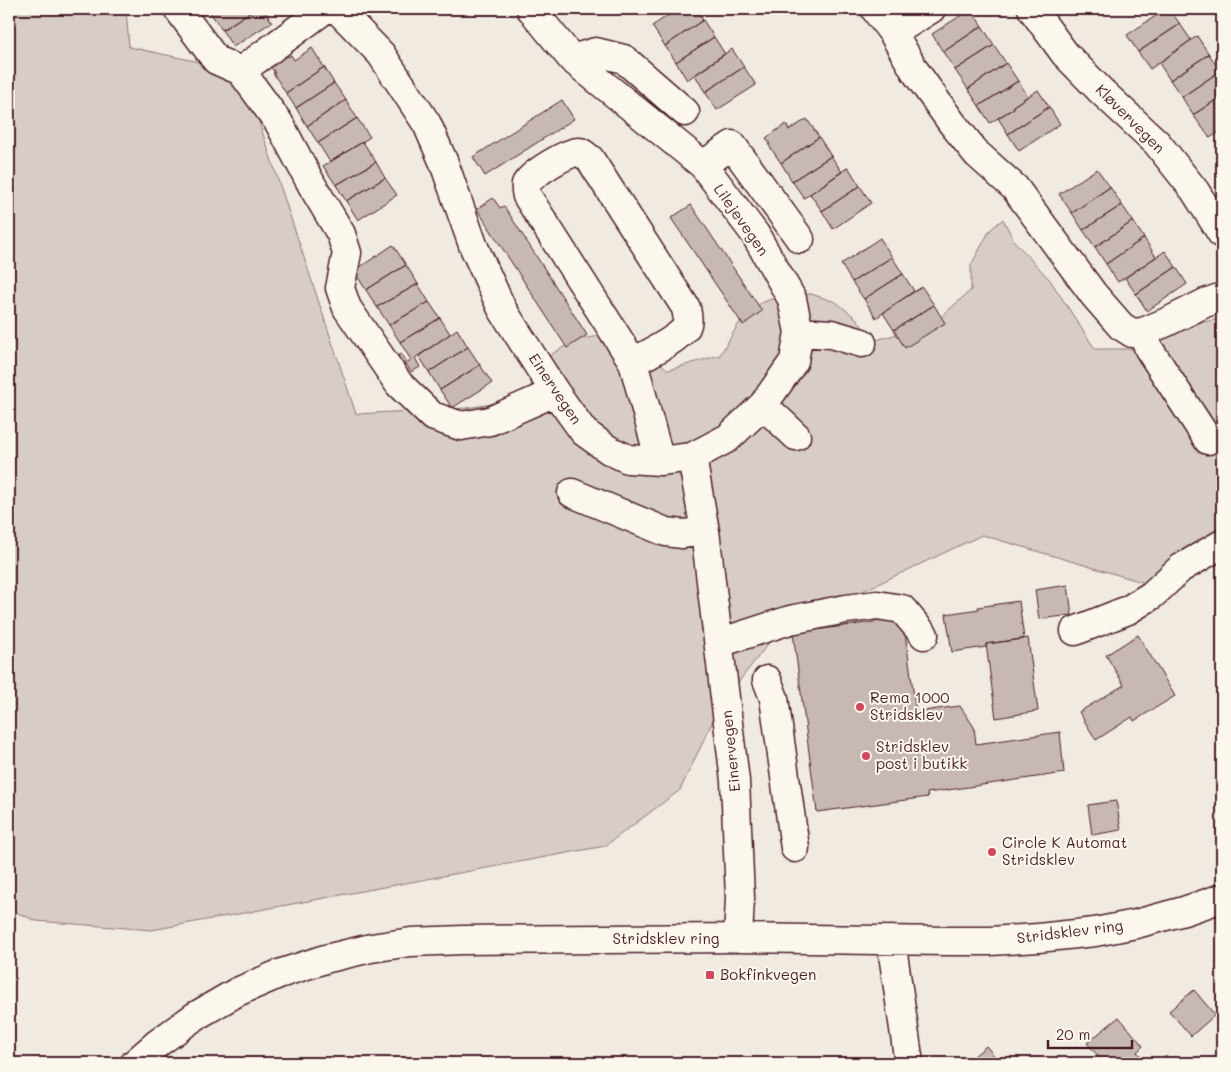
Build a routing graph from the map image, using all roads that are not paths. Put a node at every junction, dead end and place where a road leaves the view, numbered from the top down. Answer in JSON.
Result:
{"nodes":[{"id":1,"x":178,"y":9,"type":"edge"},
{"id":2,"x":325,"y":9,"type":"edge"},
{"id":3,"x":337,"y":9,"type":"edge"},
{"id":4,"x":531,"y":9,"type":"edge"},
{"id":5,"x":875,"y":9,"type":"edge"},
{"id":6,"x":931,"y":9,"type":"edge"},
{"id":7,"x":1032,"y":9,"type":"edge"},
{"id":8,"x":893,"y":33,"type":"junction"},
{"id":9,"x":572,"y":59,"type":"junction"},
{"id":10,"x":241,"y":71,"type":"junction"},
{"id":11,"x":685,"y":112,"type":"dead end"},
{"id":12,"x":703,"y":165,"type":"junction"},
{"id":13,"x":1222,"y":234,"type":"edge"},
{"id":14,"x":800,"y":239,"type":"dead end"},
{"id":15,"x":1222,"y":297,"type":"edge"},
{"id":16,"x":799,"y":332,"type":"junction"},
{"id":17,"x":1143,"y":332,"type":"junction"},
{"id":18,"x":862,"y":343,"type":"dead end"},
{"id":19,"x":633,"y":362,"type":"junction"},
{"id":20,"x":555,"y":392,"type":"junction"},
{"id":21,"x":763,"y":405,"type":"junction"},
{"id":22,"x":796,"y":436,"type":"dead end"},
{"id":23,"x":1208,"y":440,"type":"dead end"},
{"id":24,"x":692,"y":458,"type":"junction"},
{"id":25,"x":660,"y":461,"type":"junction"},
{"id":26,"x":572,"y":493,"type":"dead end"},
{"id":27,"x":705,"y":531,"type":"junction"},
{"id":28,"x":1222,"y":544,"type":"edge"},
{"id":29,"x":1075,"y":631,"type":"dead end"},
{"id":30,"x":924,"y":635,"type":"dead end"},
{"id":31,"x":719,"y":643,"type":"junction"},
{"id":32,"x":767,"y":680,"type":"dead end"},
{"id":33,"x":795,"y":848,"type":"dead end"},
{"id":34,"x":1222,"y":898,"type":"edge"},
{"id":35,"x":738,"y":938,"type":"junction"},
{"id":36,"x":891,"y":940,"type":"junction"},
{"id":37,"x":135,"y":1063,"type":"edge"},
{"id":38,"x":909,"y":1063,"type":"edge"}],
"edges":[{"from":1,"to":10,"type":"street"},
{"from":2,"to":10,"type":"street"},
{"from":3,"to":20,"type":"street","name":"Einervegen"},
{"from":4,"to":9,"type":"street","name":"Lilejevegen"},
{"from":5,"to":8,"type":"street"},
{"from":6,"to":8,"type":"street"},
{"from":7,"to":13,"type":"street","name":"Kløvervegen"},
{"from":8,"to":17,"type":"street"},
{"from":9,"to":11,"type":"street"},
{"from":9,"to":12,"type":"street","name":"Lilejevegen"},
{"from":10,"to":20,"type":"street"},
{"from":12,"to":14,"type":"street"},
{"from":12,"to":16,"type":"street","name":"Lilejevegen"},
{"from":15,"to":17,"type":"street"},
{"from":16,"to":18,"type":"street"},
{"from":16,"to":21,"type":"street","name":"Lilejevegen"},
{"from":17,"to":23,"type":"street"},
{"from":19,"to":19,"type":"street"},
{"from":19,"to":25,"type":"street"},
{"from":20,"to":25,"type":"street","name":"Einervegen"},
{"from":21,"to":22,"type":"street"},
{"from":21,"to":24,"type":"street","name":"Lilejevegen"},
{"from":24,"to":25,"type":"street","name":"Einervegen"},
{"from":24,"to":27,"type":"street","name":"Einervegen"},
{"from":26,"to":27,"type":"street"},
{"from":27,"to":31,"type":"street","name":"Einervegen"},
{"from":28,"to":29,"type":"street"},
{"from":30,"to":31,"type":"street"},
{"from":31,"to":35,"type":"street","name":"Einervegen"},
{"from":32,"to":33,"type":"street"},
{"from":34,"to":36,"type":"street","name":"Stridsklev ring"},
{"from":35,"to":36,"type":"street","name":"Stridsklev ring"},
{"from":35,"to":37,"type":"street","name":"Stridsklev ring"},
{"from":36,"to":38,"type":"street"}]}
